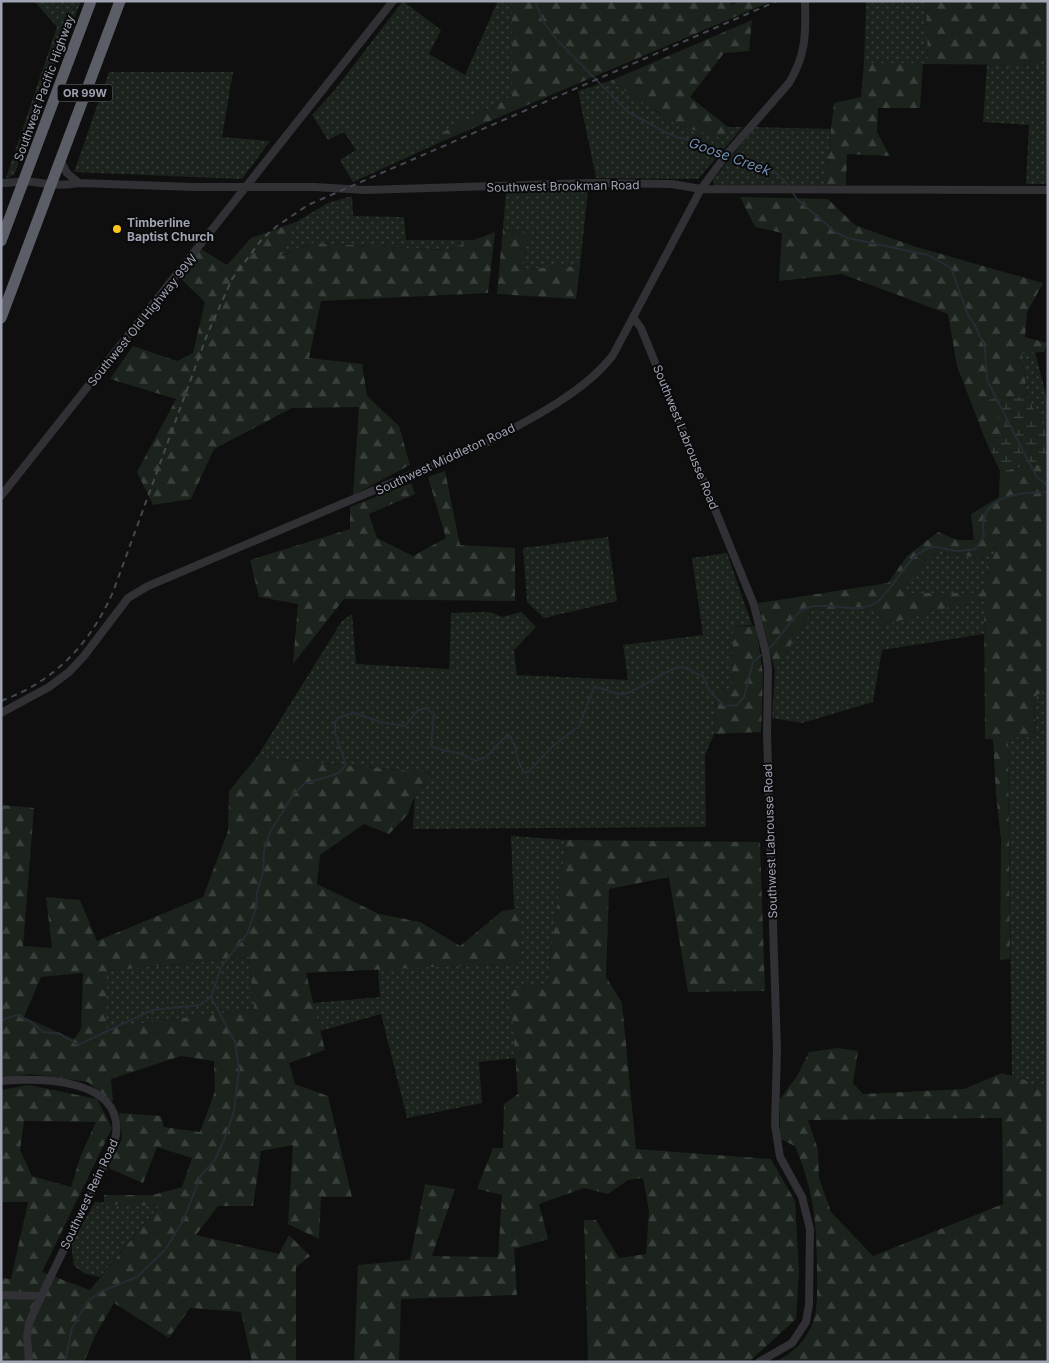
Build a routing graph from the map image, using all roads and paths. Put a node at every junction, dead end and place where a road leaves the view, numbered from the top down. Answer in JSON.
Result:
{"nodes":[{"id":1,"x":91,"y":1,"type":"edge"},
{"id":2,"x":120,"y":1,"type":"edge"},
{"id":3,"x":393,"y":1,"type":"edge"},
{"id":4,"x":805,"y":1,"type":"edge"},
{"id":5,"x":60,"y":160,"type":"junction"},
{"id":6,"x":23,"y":182,"type":"junction"},
{"id":7,"x":1,"y":183,"type":"edge"},
{"id":8,"x":79,"y":184,"type":"junction"},
{"id":9,"x":51,"y":185,"type":"junction"},
{"id":10,"x":248,"y":187,"type":"junction"},
{"id":11,"x":701,"y":189,"type":"junction"},
{"id":12,"x":1048,"y":190,"type":"edge"},
{"id":13,"x":1,"y":241,"type":"edge"},
{"id":14,"x":633,"y":317,"type":"junction"},
{"id":15,"x":1,"y":318,"type":"edge"},
{"id":16,"x":1,"y":496,"type":"edge"},
{"id":17,"x":1,"y":713,"type":"edge"},
{"id":18,"x":1,"y":1081,"type":"edge"},
{"id":19,"x":1,"y":1295,"type":"edge"},
{"id":20,"x":41,"y":1296,"type":"junction"},
{"id":21,"x":29,"y":1362,"type":"edge"},
{"id":22,"x":760,"y":1362,"type":"edge"}],
"edges":[{"from":1,"to":6,"type":"highway","name":"Southwest Pacific Highway","number":"OR 99W"},
{"from":2,"to":5,"type":"highway","number":"OR 99W"},
{"from":3,"to":10,"type":"street","name":"Southwest Old Highway 99W"},
{"from":4,"to":11,"type":"street","name":"Southwest Middleton Road"},
{"from":5,"to":8,"type":"street"},
{"from":5,"to":9,"type":"highway","number":"OR 99W"},
{"from":6,"to":7,"type":"street","name":"Southwest Brookman Road"},
{"from":6,"to":9,"type":"street","name":"Southwest Brookman Road"},
{"from":6,"to":13,"type":"highway","name":"Southwest Pacific Highway","number":"OR 99W"},
{"from":8,"to":9,"type":"street","name":"Southwest Brookman Road"},
{"from":8,"to":10,"type":"street","name":"Southwest Brookman Road"},
{"from":9,"to":15,"type":"highway","number":"OR 99W"},
{"from":10,"to":11,"type":"street","name":"Southwest Brookman Road"},
{"from":10,"to":16,"type":"street","name":"Southwest Old Highway 99W"},
{"from":11,"to":12,"type":"street","name":"Southwest Brookman Road"},
{"from":11,"to":14,"type":"street","name":"Southwest Middleton Road"},
{"from":14,"to":17,"type":"street","name":"Southwest Middleton Road"},
{"from":14,"to":22,"type":"street","name":"Southwest Labrousse Road"},
{"from":18,"to":20,"type":"street","name":"Southwest Rein Road"},
{"from":19,"to":20,"type":"street"},
{"from":20,"to":21,"type":"street","name":"Southwest Rein Road"}]}
